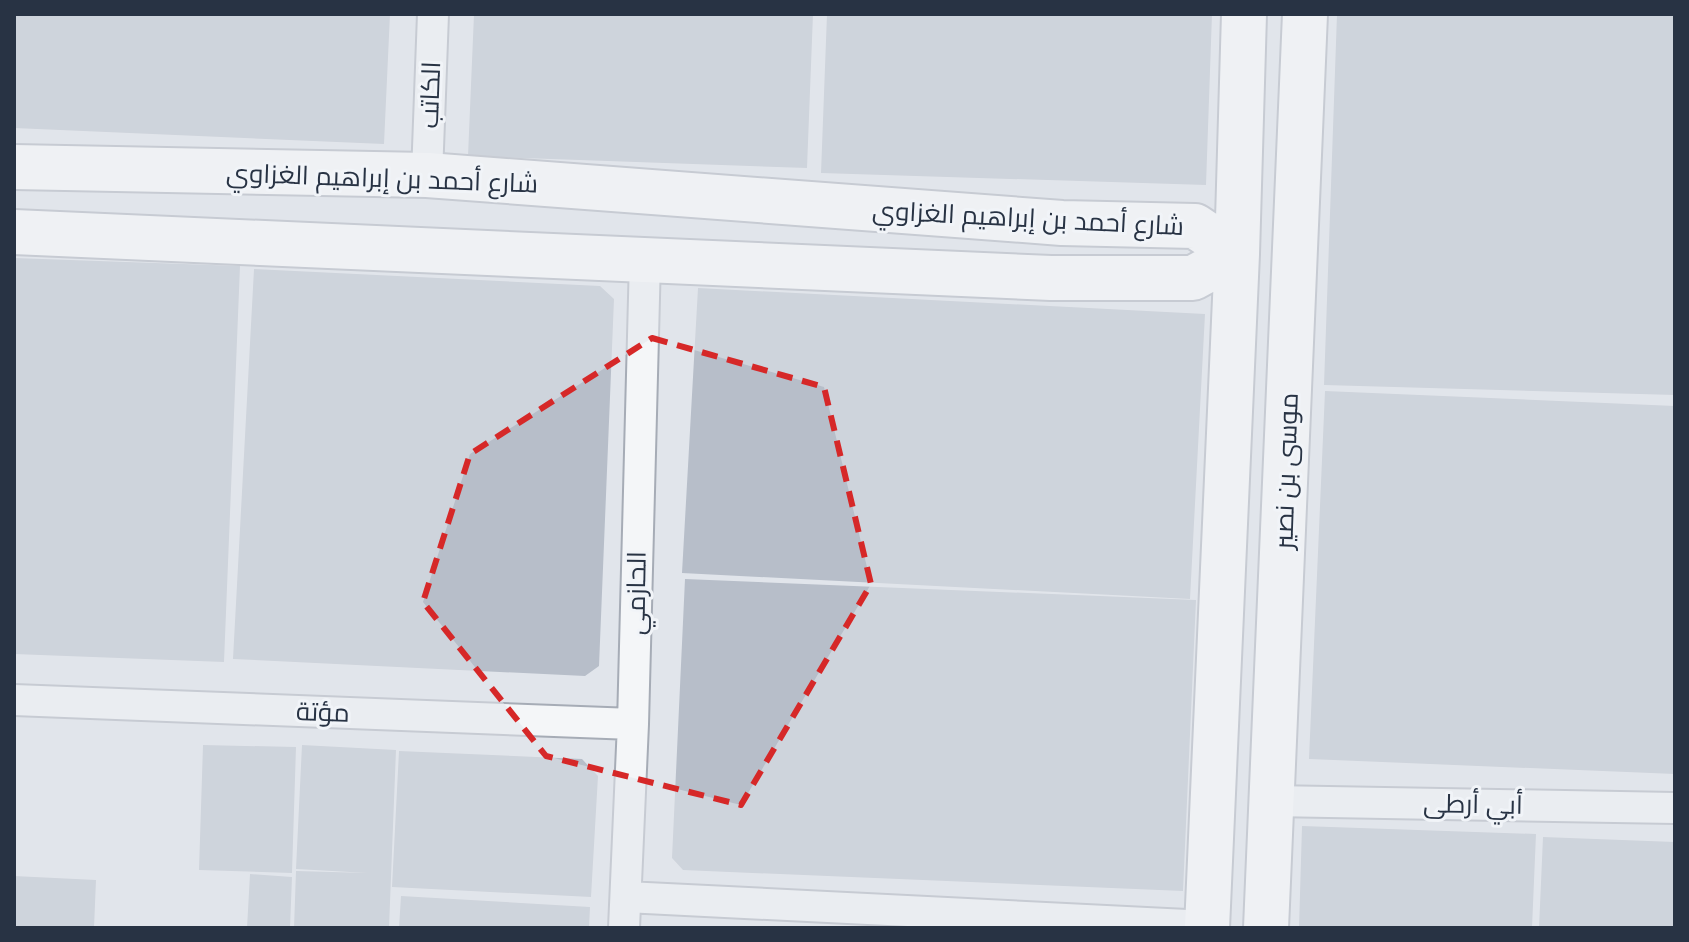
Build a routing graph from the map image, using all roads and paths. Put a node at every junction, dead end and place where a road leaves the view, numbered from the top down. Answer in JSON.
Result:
{"nodes":[{"id":1,"x":433,"y":14,"type":"edge"},
{"id":2,"x":1244,"y":14,"type":"edge"},
{"id":3,"x":1305,"y":14,"type":"edge"},
{"id":4,"x":14,"y":167,"type":"edge"},
{"id":5,"x":427,"y":175,"type":"junction"},
{"id":6,"x":1062,"y":223,"type":"junction"},
{"id":7,"x":14,"y":232,"type":"edge"},
{"id":8,"x":1237,"y":254,"type":"junction"},
{"id":9,"x":645,"y":259,"type":"junction"},
{"id":10,"x":1051,"y":278,"type":"junction"},
{"id":11,"x":14,"y":700,"type":"edge"},
{"id":12,"x":633,"y":724,"type":"junction"},
{"id":13,"x":1272,"y":801,"type":"junction"},
{"id":14,"x":1675,"y":808,"type":"edge"},
{"id":15,"x":626,"y":897,"type":"junction"},
{"id":16,"x":1207,"y":927,"type":"edge"},
{"id":17,"x":624,"y":928,"type":"edge"},
{"id":18,"x":1266,"y":928,"type":"edge"}],
"edges":[{"from":1,"to":5,"type":"street","name":"الكاتب"},
{"from":2,"to":8,"type":"street"},
{"from":3,"to":13,"type":"street","name":"موسى بن نصير"},
{"from":4,"to":5,"type":"street","name":"شارع أحمد بن إبراهيم الغزاوي"},
{"from":5,"to":6,"type":"street","name":"شارع أحمد بن إبراهيم الغزاوي"},
{"from":6,"to":8,"type":"street","name":"شارع أحمد بن إبراهيم الغزاوي"},
{"from":6,"to":10,"type":"street"},
{"from":7,"to":9,"type":"street","name":"شارع أحمد بن إبراهيم الغزاوي"},
{"from":8,"to":10,"type":"street","name":"شارع أحمد بن إبراهيم الغزاوي"},
{"from":8,"to":16,"type":"street"},
{"from":9,"to":10,"type":"street","name":"شارع أحمد بن إبراهيم الغزاوي"},
{"from":9,"to":12,"type":"street","name":"الحازمي"},
{"from":11,"to":12,"type":"street","name":"مؤتة"},
{"from":12,"to":15,"type":"street","name":"الحازمي"},
{"from":13,"to":14,"type":"street","name":"أبي أرطى"},
{"from":13,"to":18,"type":"street","name":"موسى بن نصير"},
{"from":15,"to":16,"type":"street"},
{"from":15,"to":17,"type":"street","name":"الحازمي"}]}
